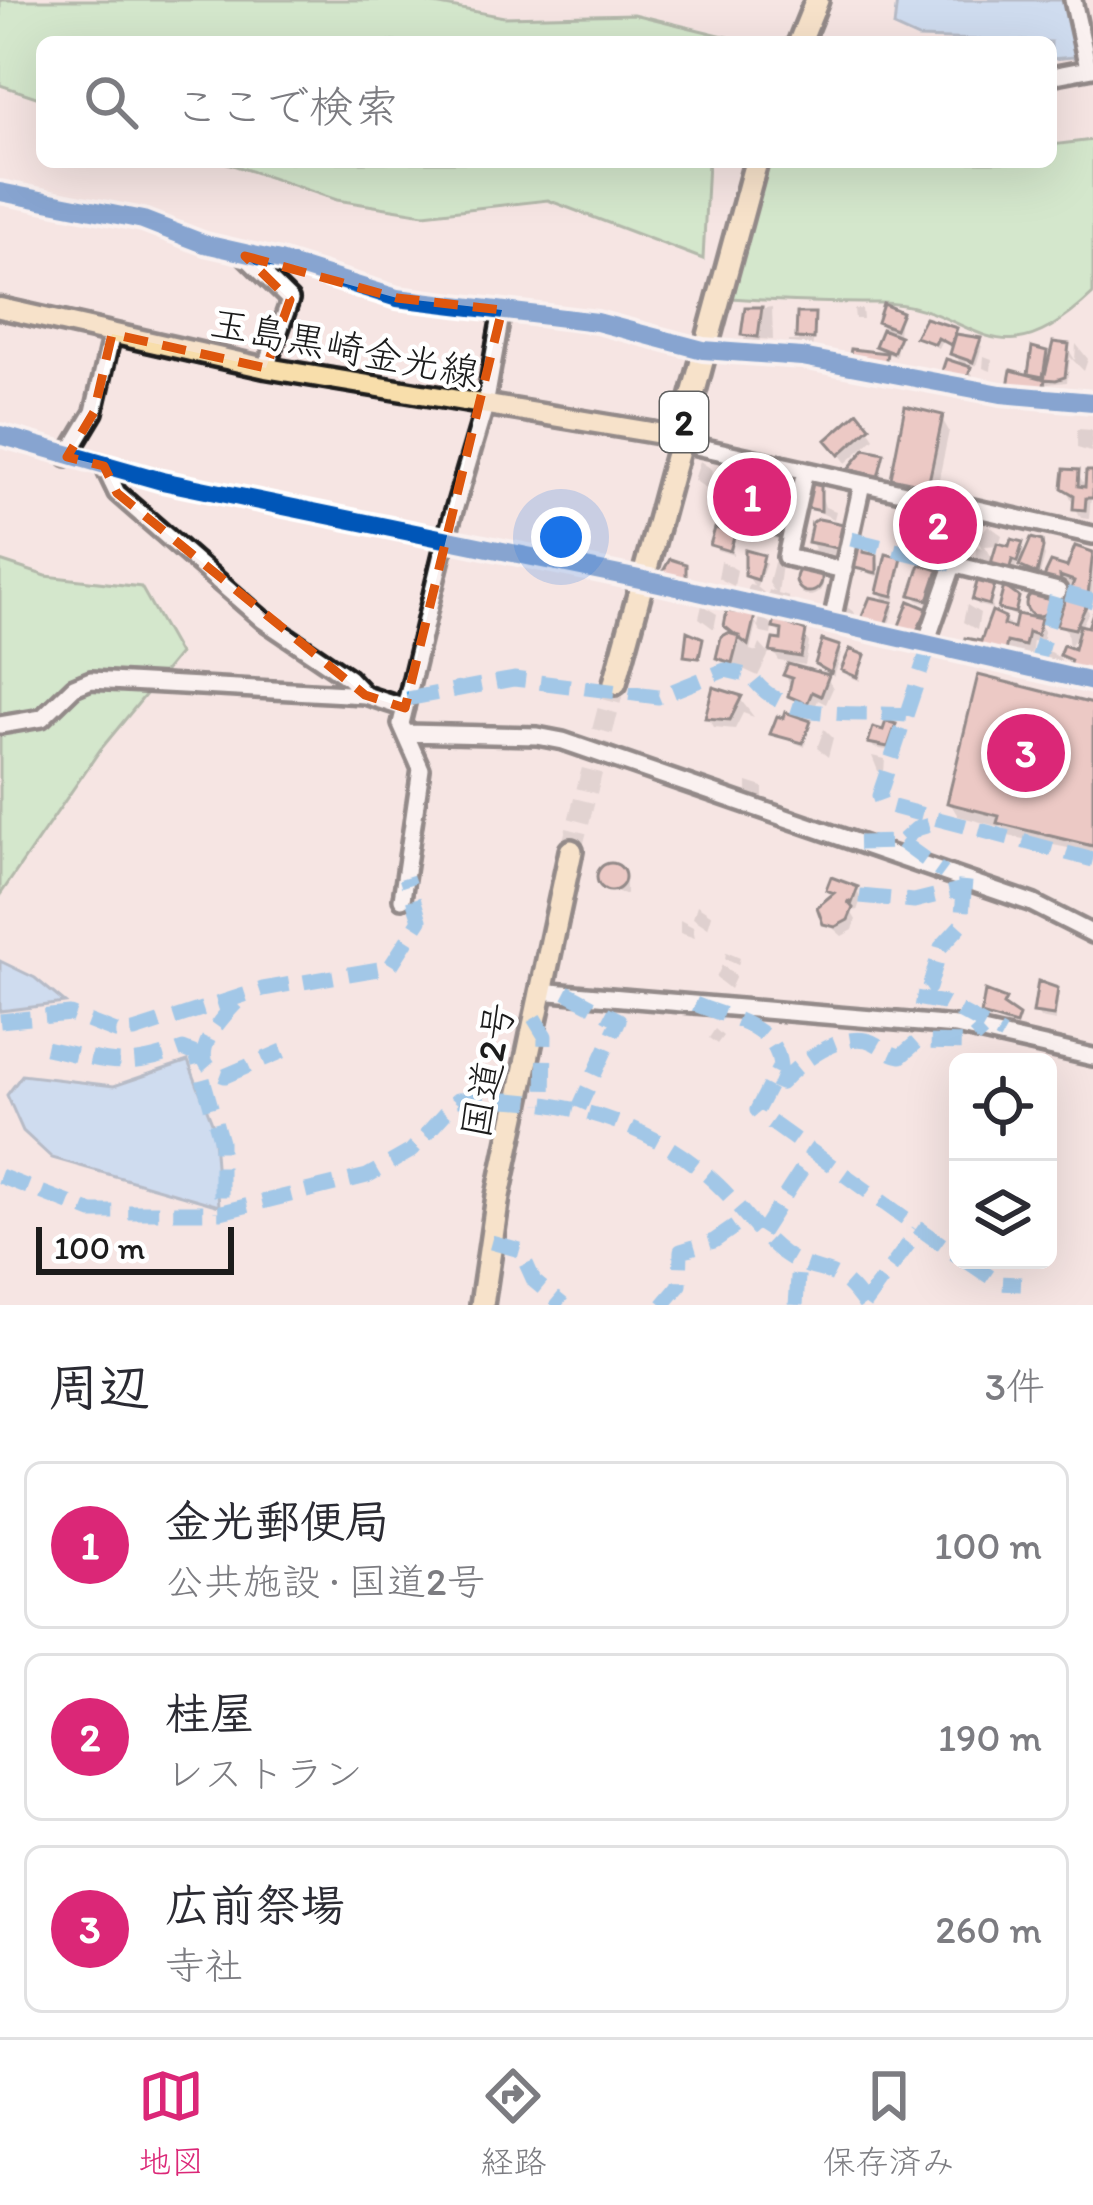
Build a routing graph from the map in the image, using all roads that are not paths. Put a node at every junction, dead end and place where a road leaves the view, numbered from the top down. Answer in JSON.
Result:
{"nodes":[{"id":1,"x":817,"y":0,"type":"edge"},
{"id":2,"x":1073,"y":0,"type":"edge"},
{"id":3,"x":804,"y":36,"type":"edge"},
{"id":4,"x":1090,"y":68,"type":"edge"},
{"id":5,"x":1057,"y":75,"type":"edge"},
{"id":6,"x":754,"y":168,"type":"edge"},
{"id":7,"x":0,"y":192,"type":"edge"},
{"id":8,"x":245,"y":256,"type":"junction"},
{"id":9,"x":0,"y":308,"type":"edge"},
{"id":10,"x":502,"y":310,"type":"junction"},
{"id":11,"x":112,"y":334,"type":"junction"},
{"id":12,"x":703,"y":350,"type":"junction"},
{"id":13,"x":266,"y":368,"type":"junction"},
{"id":14,"x":1093,"y":402,"type":"edge"},
{"id":15,"x":485,"y":406,"type":"junction"},
{"id":16,"x":0,"y":435,"type":"edge"},
{"id":17,"x":680,"y":437,"type":"junction"},
{"id":18,"x":67,"y":457,"type":"junction"},
{"id":19,"x":104,"y":466,"type":"junction"},
{"id":20,"x":805,"y":471,"type":"junction"},
{"id":21,"x":862,"y":484,"type":"junction"},
{"id":22,"x":973,"y":508,"type":"junction"},
{"id":23,"x":1093,"y":535,"type":"edge"},
{"id":24,"x":445,"y":541,"type":"junction"},
{"id":25,"x":952,"y":564,"type":"junction"},
{"id":26,"x":844,"y":570,"type":"junction"},
{"id":27,"x":640,"y":580,"type":"junction"},
{"id":28,"x":1058,"y":591,"type":"dead end"},
{"id":29,"x":832,"y":621,"type":"junction"},
{"id":30,"x":926,"y":643,"type":"junction"},
{"id":31,"x":1093,"y":682,"type":"edge"},
{"id":32,"x":615,"y":683,"type":"tunnel mouth"},
{"id":33,"x":365,"y":695,"type":"junction"},
{"id":34,"x":405,"y":708,"type":"junction"},
{"id":35,"x":0,"y":725,"type":"edge"},
{"id":36,"x":406,"y":733,"type":"junction"},
{"id":37,"x":571,"y":851,"type":"tunnel mouth"},
{"id":38,"x":402,"y":899,"type":"dead end"},
{"id":39,"x":1093,"y":934,"type":"edge"},
{"id":40,"x":539,"y":991,"type":"junction"},
{"id":41,"x":1093,"y":1057,"type":"edge"},
{"id":42,"x":482,"y":1305,"type":"edge"}],
"edges":[{"from":1,"to":3,"type":"highway"},
{"from":2,"to":4,"type":"street"},
{"from":4,"to":5,"type":"street"},
{"from":6,"to":12,"type":"highway","number":"2"},
{"from":7,"to":8,"type":"street"},
{"from":8,"to":10,"type":"street"},
{"from":8,"to":13,"type":"street"},
{"from":9,"to":11,"type":"main road","name":"玉島黒崎金光線"},
{"from":10,"to":12,"type":"street"},
{"from":10,"to":15,"type":"street"},
{"from":11,"to":13,"type":"main road","name":"玉島黒崎金光線"},
{"from":11,"to":18,"type":"street"},
{"from":12,"to":14,"type":"street"},
{"from":12,"to":17,"type":"highway","number":"2"},
{"from":13,"to":15,"type":"main road","name":"玉島黒崎金光線"},
{"from":15,"to":17,"type":"main road","name":"玉島黒崎金光線"},
{"from":15,"to":24,"type":"street"},
{"from":16,"to":18,"type":"street"},
{"from":17,"to":20,"type":"street"},
{"from":17,"to":27,"type":"highway","number":"2"},
{"from":18,"to":19,"type":"street"},
{"from":19,"to":24,"type":"street"},
{"from":19,"to":33,"type":"street"},
{"from":20,"to":21,"type":"street"},
{"from":20,"to":26,"type":"street"},
{"from":21,"to":22,"type":"street"},
{"from":21,"to":26,"type":"street"},
{"from":22,"to":23,"type":"street"},
{"from":22,"to":25,"type":"street"},
{"from":24,"to":27,"type":"street"},
{"from":24,"to":34,"type":"street"},
{"from":25,"to":28,"type":"street"},
{"from":25,"to":30,"type":"street"},
{"from":26,"to":29,"type":"street"},
{"from":27,"to":29,"type":"street"},
{"from":27,"to":32,"type":"highway","number":"2"},
{"from":29,"to":30,"type":"street"},
{"from":30,"to":31,"type":"street"},
{"from":33,"to":34,"type":"street"},
{"from":33,"to":35,"type":"street"},
{"from":34,"to":36,"type":"street"},
{"from":36,"to":38,"type":"street"},
{"from":36,"to":39,"type":"street"},
{"from":37,"to":40,"type":"highway","name":"国道2号"},
{"from":40,"to":41,"type":"street"},
{"from":40,"to":42,"type":"highway","name":"国道2号"}]}
